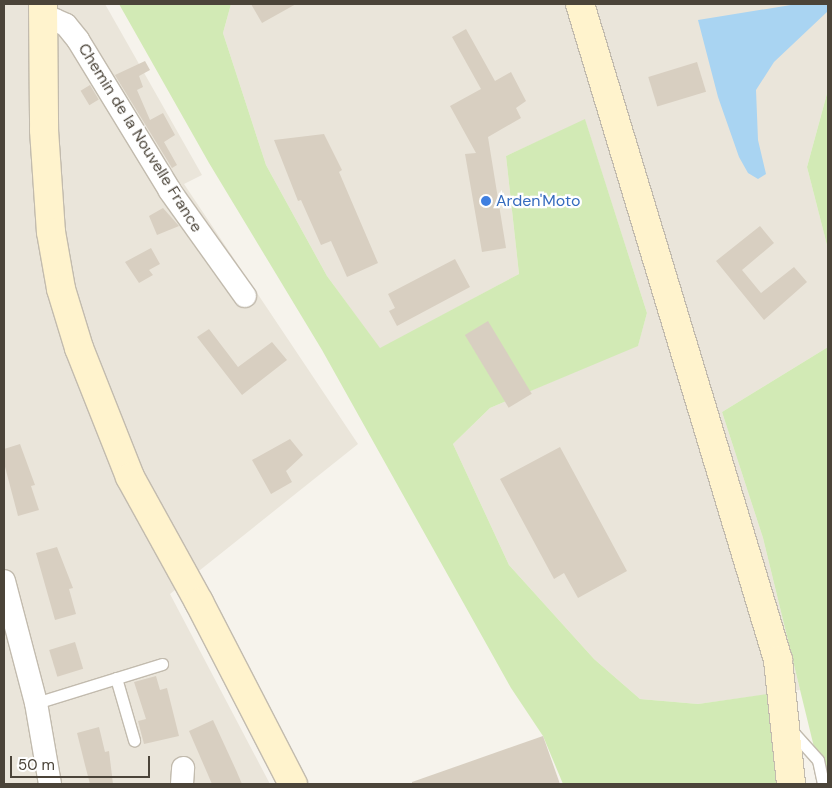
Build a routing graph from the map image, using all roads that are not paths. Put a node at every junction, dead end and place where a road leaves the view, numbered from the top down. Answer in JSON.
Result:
{"nodes":[{"id":1,"x":580,"y":4,"type":"edge"},
{"id":2,"x":43,"y":12,"type":"edge"},
{"id":3,"x":245,"y":296,"type":"dead end"},
{"id":4,"x":4,"y":581,"type":"edge"},
{"id":5,"x":162,"y":664,"type":"dead end"},
{"id":6,"x":116,"y":678,"type":"junction"},
{"id":7,"x":36,"y":703,"type":"junction"},
{"id":8,"x":786,"y":725,"type":"junction"},
{"id":9,"x":134,"y":740,"type":"dead end"},
{"id":10,"x":50,"y":784,"type":"edge"},
{"id":11,"x":293,"y":784,"type":"edge"},
{"id":12,"x":791,"y":784,"type":"edge"},
{"id":13,"x":823,"y":784,"type":"edge"}],
"edges":[{"from":1,"to":8,"type":"main road"},
{"from":2,"to":3,"type":"street","name":"Chemin de la Nouvelle France"},
{"from":2,"to":11,"type":"main road"},
{"from":4,"to":7,"type":"street"},
{"from":5,"to":6,"type":"lane"},
{"from":6,"to":7,"type":"lane"},
{"from":6,"to":9,"type":"lane"},
{"from":7,"to":10,"type":"street"},
{"from":8,"to":12,"type":"main road"},
{"from":8,"to":13,"type":"lane"}]}
